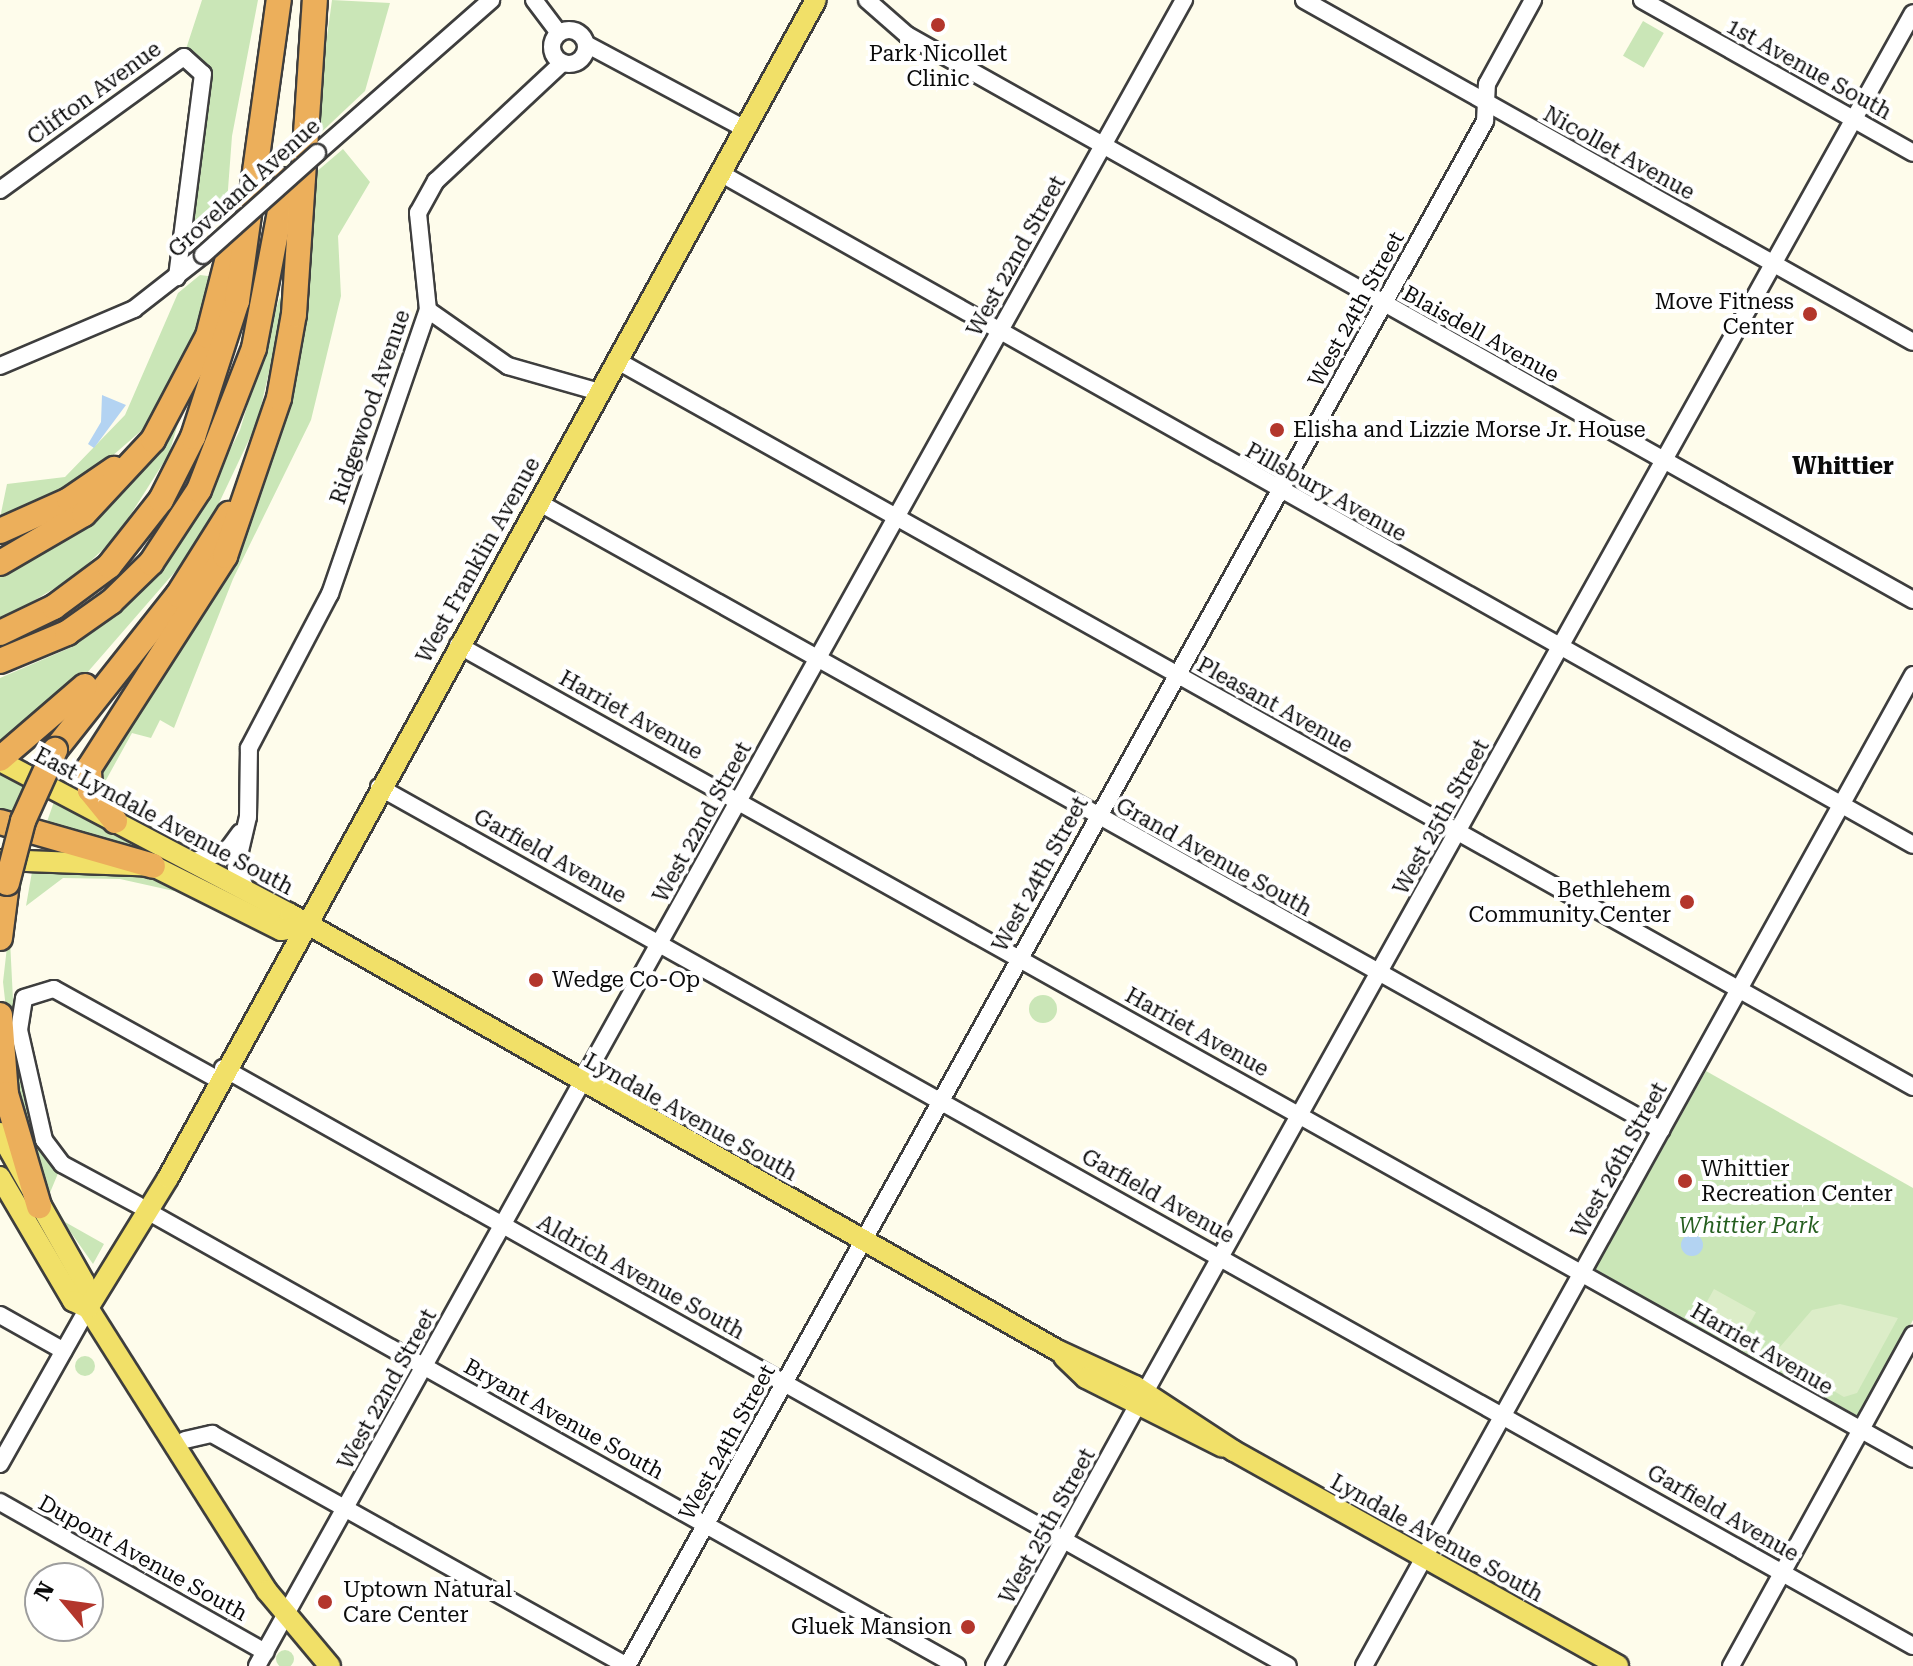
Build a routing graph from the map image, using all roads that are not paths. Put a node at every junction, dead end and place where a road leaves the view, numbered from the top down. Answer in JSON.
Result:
{"nodes":[{"id":1,"x":279,"y":0,"type":"edge"},
{"id":2,"x":315,"y":0,"type":"edge"},
{"id":3,"x":491,"y":0,"type":"edge"},
{"id":4,"x":534,"y":0,"type":"edge"},
{"id":5,"x":816,"y":0,"type":"edge"},
{"id":6,"x":867,"y":0,"type":"edge"},
{"id":7,"x":1184,"y":0,"type":"edge"},
{"id":8,"x":1304,"y":0,"type":"edge"},
{"id":9,"x":1533,"y":0,"type":"edge"},
{"id":10,"x":1642,"y":0,"type":"edge"},
{"id":11,"x":1913,"y":13,"type":"edge"},
{"id":12,"x":559,"y":33,"type":"junction"},
{"id":13,"x":586,"y":44,"type":"junction"},
{"id":14,"x":562,"y":63,"type":"junction"},
{"id":15,"x":1486,"y":103,"type":"junction"},
{"id":16,"x":1854,"y":120,"type":"junction"},
{"id":17,"x":745,"y":129,"type":"junction"},
{"id":18,"x":1103,"y":145,"type":"junction"},
{"id":19,"x":1913,"y":153,"type":"edge"},
{"id":20,"x":720,"y":173,"type":"junction"},
{"id":21,"x":0,"y":190,"type":"edge"},
{"id":22,"x":1774,"y":264,"type":"junction"},
{"id":23,"x":177,"y":277,"type":"junction"},
{"id":24,"x":1383,"y":305,"type":"junction"},
{"id":25,"x":428,"y":310,"type":"junction"},
{"id":26,"x":998,"y":335,"type":"junction"},
{"id":27,"x":1913,"y":342,"type":"edge"},
{"id":28,"x":287,"y":360,"type":"junction"},
{"id":29,"x":616,"y":360,"type":"junction"},
{"id":30,"x":0,"y":366,"type":"edge"},
{"id":31,"x":189,"y":378,"type":"junction"},
{"id":32,"x":599,"y":392,"type":"junction"},
{"id":33,"x":1663,"y":461,"type":"junction"},
{"id":34,"x":1280,"y":492,"type":"junction"},
{"id":35,"x":538,"y":502,"type":"junction"},
{"id":36,"x":898,"y":517,"type":"junction"},
{"id":37,"x":220,"y":530,"type":"junction"},
{"id":38,"x":0,"y":531,"type":"edge"},
{"id":39,"x":0,"y":563,"type":"edge"},
{"id":40,"x":1913,"y":600,"type":"edge"},
{"id":41,"x":0,"y":633,"type":"edge"},
{"id":42,"x":458,"y":645,"type":"junction"},
{"id":43,"x":1560,"y":648,"type":"junction"},
{"id":44,"x":817,"y":659,"type":"junction"},
{"id":45,"x":0,"y":661,"type":"edge"},
{"id":46,"x":1177,"y":674,"type":"junction"},
{"id":47,"x":1913,"y":675,"type":"edge"},
{"id":48,"x":0,"y":760,"type":"edge"},
{"id":49,"x":379,"y":787,"type":"junction"},
{"id":50,"x":248,"y":800,"type":"junction"},
{"id":51,"x":739,"y":800,"type":"junction"},
{"id":52,"x":1841,"y":805,"type":"junction"},
{"id":53,"x":1096,"y":817,"type":"junction"},
{"id":54,"x":115,"y":821,"type":"junction"},
{"id":55,"x":0,"y":822,"type":"edge"},
{"id":56,"x":1458,"y":833,"type":"junction"},
{"id":57,"x":1913,"y":845,"type":"edge"},
{"id":58,"x":194,"y":861,"type":"junction"},
{"id":59,"x":153,"y":866,"type":"junction"},
{"id":60,"x":4,"y":872,"type":"edge"},
{"id":61,"x":247,"y":891,"type":"junction"},
{"id":62,"x":302,"y":927,"type":"junction"},
{"id":63,"x":0,"y":938,"type":"edge"},
{"id":64,"x":660,"y":941,"type":"junction"},
{"id":65,"x":1019,"y":957,"type":"junction"},
{"id":66,"x":1379,"y":972,"type":"junction"},
{"id":67,"x":54,"y":989,"type":"joint"},
{"id":68,"x":1738,"y":989,"type":"junction"},
{"id":69,"x":0,"y":1015,"type":"edge"},
{"id":70,"x":220,"y":1073,"type":"junction"},
{"id":71,"x":581,"y":1083,"type":"junction"},
{"id":72,"x":1913,"y":1087,"type":"edge"},
{"id":73,"x":940,"y":1100,"type":"junction"},
{"id":74,"x":1300,"y":1116,"type":"junction"},
{"id":75,"x":1656,"y":1128,"type":"junction"},
{"id":76,"x":0,"y":1133,"type":"edge"},
{"id":77,"x":0,"y":1177,"type":"edge"},
{"id":78,"x":39,"y":1206,"type":"junction"},
{"id":79,"x":143,"y":1208,"type":"junction"},
{"id":80,"x":503,"y":1224,"type":"junction"},
{"id":81,"x":864,"y":1241,"type":"junction"},
{"id":82,"x":1223,"y":1257,"type":"junction"},
{"id":83,"x":1582,"y":1272,"type":"junction"},
{"id":84,"x":88,"y":1308,"type":"junction"},
{"id":85,"x":0,"y":1315,"type":"edge"},
{"id":86,"x":1913,"y":1335,"type":"edge"},
{"id":87,"x":64,"y":1351,"type":"junction"},
{"id":88,"x":424,"y":1367,"type":"junction"},
{"id":89,"x":784,"y":1382,"type":"junction"},
{"id":90,"x":1141,"y":1399,"type":"junction"},
{"id":91,"x":152,"y":1404,"type":"junction"},
{"id":92,"x":1503,"y":1414,"type":"junction"},
{"id":93,"x":1860,"y":1430,"type":"junction"},
{"id":94,"x":185,"y":1440,"type":"junction"},
{"id":95,"x":1913,"y":1459,"type":"edge"},
{"id":96,"x":0,"y":1464,"type":"edge"},
{"id":97,"x":0,"y":1502,"type":"edge"},
{"id":98,"x":345,"y":1509,"type":"junction"},
{"id":99,"x":706,"y":1524,"type":"junction"},
{"id":100,"x":1065,"y":1540,"type":"junction"},
{"id":101,"x":1424,"y":1557,"type":"junction"},
{"id":102,"x":1782,"y":1572,"type":"junction"},
{"id":103,"x":287,"y":1612,"type":"junction"},
{"id":104,"x":1913,"y":1646,"type":"edge"},
{"id":105,"x":261,"y":1659,"type":"edge"},
{"id":106,"x":317,"y":1666,"type":"edge"},
{"id":107,"x":330,"y":1666,"type":"edge"},
{"id":108,"x":627,"y":1666,"type":"edge"},
{"id":109,"x":957,"y":1666,"type":"edge"},
{"id":110,"x":994,"y":1666,"type":"edge"},
{"id":111,"x":1288,"y":1666,"type":"edge"},
{"id":112,"x":1364,"y":1666,"type":"edge"},
{"id":113,"x":1618,"y":1666,"type":"edge"},
{"id":114,"x":1731,"y":1666,"type":"edge"}],
"edges":[{"from":1,"to":31,"type":"highway"},
{"from":1,"to":41,"type":"highway"},
{"from":2,"to":28,"type":"highway"},
{"from":2,"to":45,"type":"highway"},
{"from":3,"to":23,"type":"street","name":"Groveland Avenue","bridge":true},
{"from":4,"to":12,"type":"street"},
{"from":5,"to":17,"type":"main road","name":"West Franklin Avenue"},
{"from":6,"to":18,"type":"street","name":"Blaisdell Avenue"},
{"from":7,"to":18,"type":"street","name":"West 22nd Street"},
{"from":8,"to":15,"type":"street","name":"Nicollet Avenue"},
{"from":9,"to":15,"type":"street","name":"West 24th Street"},
{"from":10,"to":16,"type":"street","name":"1st Avenue South"},
{"from":11,"to":16,"type":"street","name":"West 25th Street"},
{"from":12,"to":13,"type":"street"},
{"from":12,"to":14,"type":"street"},
{"from":13,"to":14,"type":"street"},
{"from":13,"to":17,"type":"street"},
{"from":14,"to":25,"type":"street","name":"Ridgewood Avenue"},
{"from":15,"to":22,"type":"street","name":"Nicollet Avenue"},
{"from":15,"to":24,"type":"street","name":"West 24th Street"},
{"from":16,"to":19,"type":"street","name":"1st Avenue South"},
{"from":16,"to":22,"type":"street","name":"West 25th Street"},
{"from":17,"to":20,"type":"main road","name":"West Franklin Avenue"},
{"from":18,"to":24,"type":"street","name":"Blaisdell Avenue"},
{"from":18,"to":26,"type":"street","name":"West 22nd Street"},
{"from":20,"to":26,"type":"street","name":"Pillsbury Avenue"},
{"from":20,"to":29,"type":"main road","name":"West Franklin Avenue"},
{"from":21,"to":23,"type":"street","name":"Clifton Avenue"},
{"from":22,"to":27,"type":"street","name":"Nicollet Avenue"},
{"from":22,"to":33,"type":"street","name":"West 25th Street"},
{"from":23,"to":30,"type":"street","name":"Groveland Avenue"},
{"from":24,"to":33,"type":"street","name":"Blaisdell Avenue"},
{"from":24,"to":34,"type":"street","name":"West 24th Street"},
{"from":25,"to":32,"type":"street"},
{"from":25,"to":50,"type":"street","name":"Ridgewood Avenue"},
{"from":26,"to":34,"type":"street","name":"Pillsbury Avenue"},
{"from":26,"to":36,"type":"street","name":"West 22nd Street"},
{"from":28,"to":37,"type":"highway"},
{"from":28,"to":54,"type":"highway"},
{"from":29,"to":32,"type":"main road","name":"West Franklin Avenue"},
{"from":29,"to":36,"type":"street","name":"Pleasant Avenue"},
{"from":31,"to":38,"type":"highway"},
{"from":31,"to":39,"type":"highway"},
{"from":32,"to":35,"type":"main road","name":"West Franklin Avenue"},
{"from":33,"to":40,"type":"street","name":"Blaisdell Avenue"},
{"from":33,"to":43,"type":"street","name":"West 25th Street"},
{"from":34,"to":43,"type":"street","name":"Pillsbury Avenue"},
{"from":34,"to":46,"type":"street","name":"West 24th Street"},
{"from":35,"to":42,"type":"main road","name":"West Franklin Avenue"},
{"from":35,"to":44,"type":"street","name":"Grand Avenue South"},
{"from":36,"to":44,"type":"street","name":"West 22nd Street"},
{"from":36,"to":46,"type":"street","name":"Pleasant Avenue"},
{"from":37,"to":48,"type":"highway"},
{"from":37,"to":60,"type":"highway","bridge":true},
{"from":42,"to":49,"type":"main road","name":"West Franklin Avenue"},
{"from":42,"to":51,"type":"street","name":"Harriet Avenue"},
{"from":43,"to":52,"type":"street","name":"Pillsbury Avenue"},
{"from":43,"to":56,"type":"street","name":"West 25th Street"},
{"from":44,"to":51,"type":"street","name":"West 22nd Street"},
{"from":44,"to":53,"type":"street","name":"Grand Avenue South"},
{"from":46,"to":53,"type":"street","name":"West 24th Street"},
{"from":46,"to":56,"type":"street","name":"Pleasant Avenue"},
{"from":47,"to":52,"type":"street","name":"West 26th Street"},
{"from":48,"to":54,"type":"main road","name":"East Lyndale Avenue South"},
{"from":49,"to":62,"type":"main road","name":"West Franklin Avenue"},
{"from":49,"to":64,"type":"street","name":"Garfield Avenue"},
{"from":50,"to":58,"type":"street","name":"Ridgewood Avenue"},
{"from":50,"to":61,"type":"street","name":"Ridgewood Avenue"},
{"from":51,"to":64,"type":"street","name":"West 22nd Street"},
{"from":51,"to":65,"type":"street","name":"Harriet Avenue"},
{"from":52,"to":57,"type":"street","name":"Pillsbury Avenue"},
{"from":52,"to":68,"type":"street","name":"West 26th Street"},
{"from":53,"to":65,"type":"street","name":"West 24th Street"},
{"from":53,"to":66,"type":"street","name":"Grand Avenue South"},
{"from":54,"to":58,"type":"main road","name":"East Lyndale Avenue South"},
{"from":55,"to":59,"type":"highway"},
{"from":56,"to":66,"type":"street","name":"West 25th Street"},
{"from":56,"to":68,"type":"street","name":"Pleasant Avenue"},
{"from":58,"to":61,"type":"main road","name":"East Lyndale Avenue South"},
{"from":59,"to":60,"type":"main road"},
{"from":59,"to":62,"type":"main road"},
{"from":60,"to":63,"type":"highway"},
{"from":61,"to":62,"type":"main road","name":"East Lyndale Avenue South"},
{"from":62,"to":70,"type":"main road","name":"West Franklin Avenue"},
{"from":62,"to":71,"type":"main road","name":"Lyndale Avenue South"},
{"from":64,"to":71,"type":"street","name":"West 22nd Street"},
{"from":64,"to":73,"type":"street","name":"Garfield Avenue"},
{"from":65,"to":73,"type":"street","name":"West 24th Street"},
{"from":65,"to":74,"type":"street","name":"Harriet Avenue"},
{"from":66,"to":74,"type":"street","name":"West 25th Street"},
{"from":66,"to":75,"type":"street","name":"Grand Avenue South"},
{"from":67,"to":70,"type":"street","name":"Aldrich Avenue South"},
{"from":67,"to":79,"type":"street","name":"Bryant Avenue South"},
{"from":68,"to":72,"type":"street","name":"Pleasant Avenue"},
{"from":68,"to":75,"type":"street","name":"West 26th Street"},
{"from":69,"to":78,"type":"highway"},
{"from":70,"to":79,"type":"main road","name":"West Franklin Avenue"},
{"from":70,"to":80,"type":"street","name":"Aldrich Avenue South"},
{"from":71,"to":80,"type":"street","name":"West 22nd Street"},
{"from":71,"to":81,"type":"main road","name":"Lyndale Avenue South"},
{"from":73,"to":81,"type":"street","name":"West 24th Street"},
{"from":73,"to":82,"type":"street","name":"Garfield Avenue"},
{"from":74,"to":82,"type":"street","name":"West 25th Street"},
{"from":74,"to":83,"type":"street","name":"Harriet Avenue"},
{"from":75,"to":83,"type":"street","name":"West 26th Street"},
{"from":76,"to":78,"type":"main road"},
{"from":77,"to":84,"type":"main road"},
{"from":78,"to":84,"type":"main road"},
{"from":79,"to":84,"type":"main road","name":"West Franklin Avenue"},
{"from":79,"to":88,"type":"street","name":"Bryant Avenue South"},
{"from":80,"to":88,"type":"street","name":"West 22nd Street"},
{"from":80,"to":89,"type":"street","name":"Aldrich Avenue South"},
{"from":81,"to":89,"type":"street","name":"West 24th Street"},
{"from":81,"to":90,"type":"main road","name":"Lyndale Avenue South"},
{"from":82,"to":90,"type":"street","name":"West 25th Street"},
{"from":82,"to":92,"type":"street","name":"Garfield Avenue"},
{"from":83,"to":92,"type":"street","name":"West 26th Street"},
{"from":83,"to":93,"type":"street","name":"Harriet Avenue"},
{"from":84,"to":87,"type":"street","name":"West Franklin Avenue"},
{"from":84,"to":91,"type":"main road"},
{"from":85,"to":87,"type":"street"},
{"from":86,"to":93,"type":"street"},
{"from":87,"to":96,"type":"street","name":"West Franklin Avenue"},
{"from":88,"to":98,"type":"street","name":"West 22nd Street"},
{"from":88,"to":99,"type":"street","name":"Bryant Avenue South"},
{"from":89,"to":99,"type":"street","name":"West 24th Street"},
{"from":89,"to":100,"type":"street","name":"Aldrich Avenue South"},
{"from":90,"to":100,"type":"street","name":"West 25th Street"},
{"from":90,"to":101,"type":"main road","name":"Lyndale Avenue South"},
{"from":91,"to":94,"type":"main road"},
{"from":91,"to":103,"type":"main road"},
{"from":92,"to":101,"type":"street","name":"West 26th Street"},
{"from":92,"to":102,"type":"street","name":"Garfield Avenue"},
{"from":93,"to":95,"type":"street","name":"Harriet Avenue"},
{"from":93,"to":102,"type":"street"},
{"from":94,"to":98,"type":"street"},
{"from":94,"to":103,"type":"main road"},
{"from":97,"to":105,"type":"street","name":"Dupont Avenue South"},
{"from":98,"to":103,"type":"street","name":"West 22nd Street"},
{"from":98,"to":108,"type":"street"},
{"from":99,"to":108,"type":"street","name":"West 24th Street"},
{"from":99,"to":109,"type":"street","name":"Bryant Avenue South"},
{"from":100,"to":110,"type":"street","name":"West 25th Street"},
{"from":100,"to":111,"type":"street","name":"Aldrich Avenue South"},
{"from":101,"to":112,"type":"street","name":"West 26th Street"},
{"from":101,"to":113,"type":"main road","name":"Lyndale Avenue South"},
{"from":102,"to":104,"type":"street","name":"Garfield Avenue"},
{"from":102,"to":114,"type":"street"},
{"from":103,"to":105,"type":"street","name":"West 22nd Street"},
{"from":103,"to":106,"type":"main road"},
{"from":103,"to":107,"type":"main road"}]}
